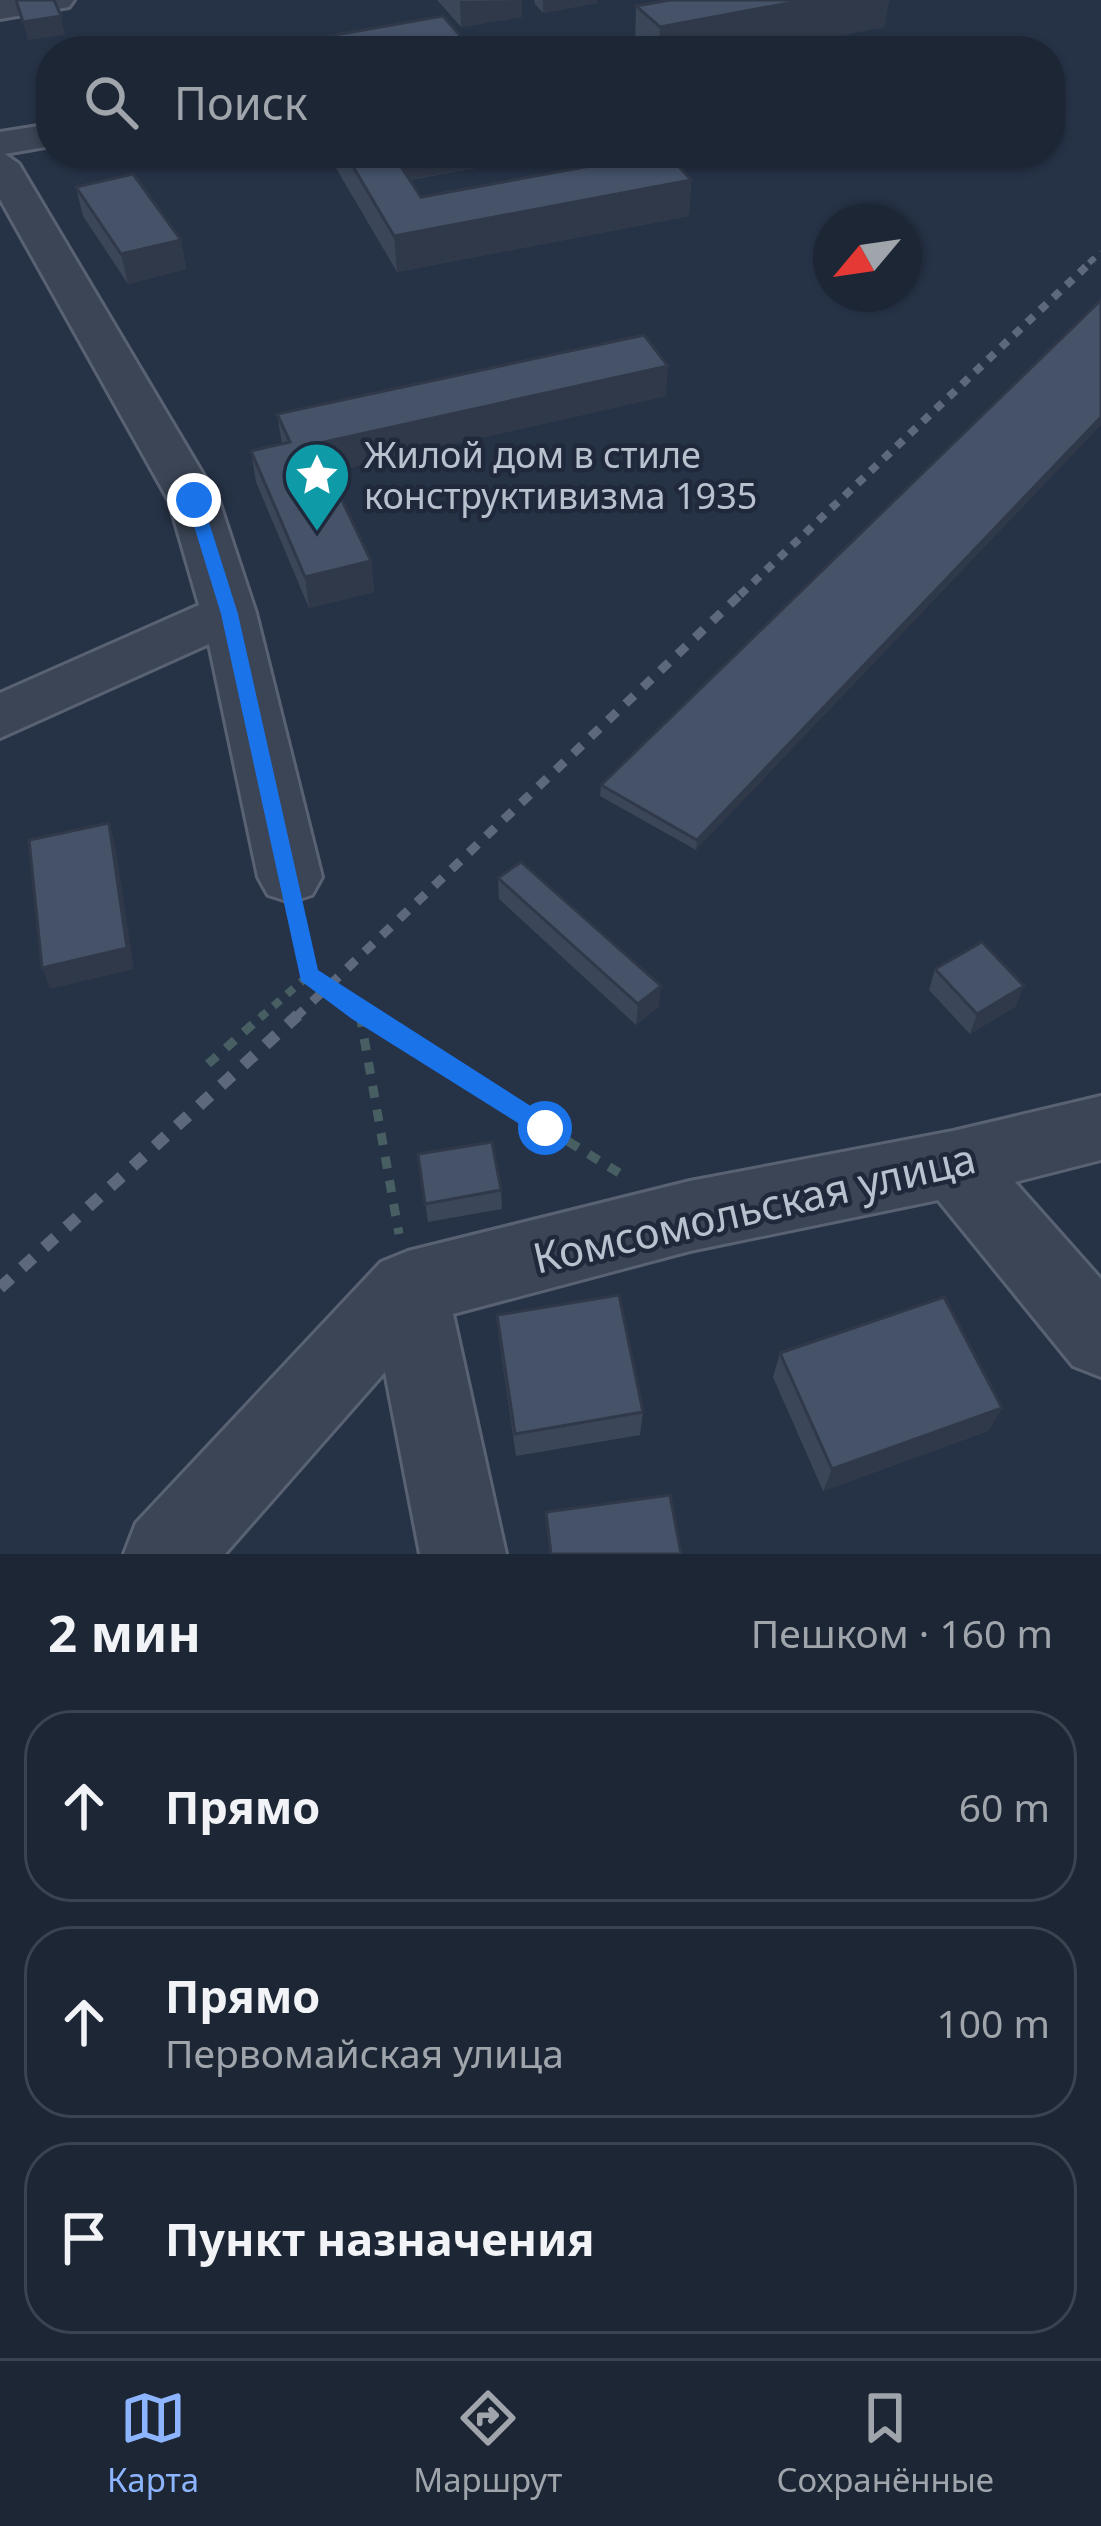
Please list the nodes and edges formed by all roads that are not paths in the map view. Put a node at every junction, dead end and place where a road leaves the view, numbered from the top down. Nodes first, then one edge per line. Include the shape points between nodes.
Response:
1 (57, 0) edge
2 (0, 9) edge
3 (36, 146) edge
4 (4, 171) edge
5 (230, 614) junction
6 (0, 717) edge
7 (290, 877) road end
8 (1101, 1128) edge
9 (953, 1164) junction
10 (408, 1288) junction
11 (1101, 1338) edge
12 (167, 1554) edge
13 (463, 1554) edge

1 - 2 street
3 - 4 street
4 - 5 street via 194,500
5 - 6 street
5 - 7 street
8 - 9 street, Комсомольская улица
9 - 10 street, Комсомольская улица via 690,1216
9 - 11 street
10 - 12 street
10 - 13 street

